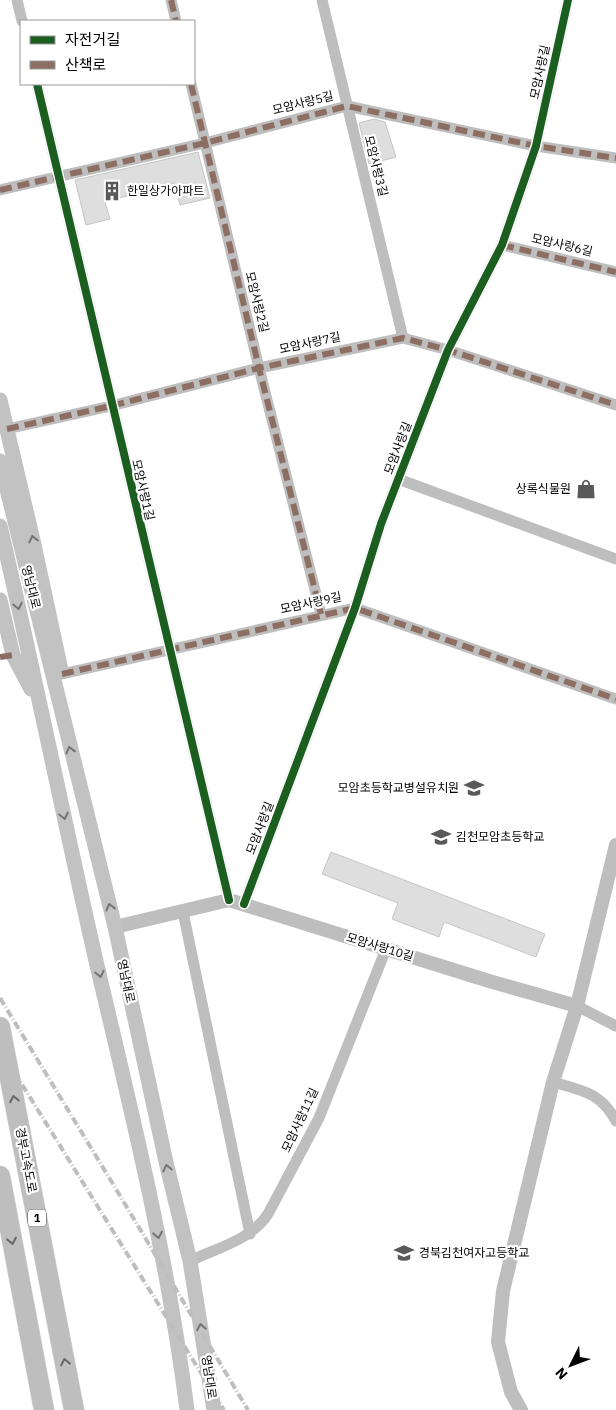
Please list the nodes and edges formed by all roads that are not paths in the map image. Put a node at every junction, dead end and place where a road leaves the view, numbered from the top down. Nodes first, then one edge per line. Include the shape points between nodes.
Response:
1 (17, 0) edge
2 (171, 0) edge
3 (322, 0) edge
4 (568, 0) edge
5 (22, 20) edge
6 (176, 20) edge
7 (37, 85) edge
8 (191, 85) edge
9 (347, 106) junction
10 (205, 143) junction
11 (536, 146) junction
12 (616, 158) edge
13 (58, 177) junction
14 (0, 190) edge
15 (502, 246) junction
16 (616, 272) edge
17 (403, 338) junction
18 (448, 350) junction
19 (259, 368) junction
20 (0, 400) edge
21 (616, 405) edge
22 (111, 406) junction
23 (7, 429) junction
24 (0, 460) edge
25 (398, 479) junction
26 (0, 526) edge
27 (616, 559) edge
28 (0, 600) edge
29 (355, 608) junction
30 (322, 614) junction
31 (170, 650) junction
32 (62, 674) junction
33 (616, 699) edge
34 (40, 705) junction
35 (59, 706) junction
36 (616, 845) edge
37 (229, 900) junction
38 (244, 904) junction
39 (183, 912) junction
40 (115, 927) junction
41 (386, 949) junction
42 (577, 1006) junction
43 (616, 1026) edge
44 (0, 1027) edge
45 (553, 1082) junction
46 (616, 1121) edge
47 (0, 1176) edge
48 (250, 1234) junction
49 (190, 1260) junction
50 (44, 1410) edge
51 (74, 1410) edge
52 (187, 1410) edge
53 (214, 1410) edge
54 (521, 1410) edge

1 - 5 street
2 - 6 street
3 - 9 street, 모암사랑3길
4 - 11 street, 모암사랑길
7 - 13 street, 모암사랑1길
8 - 10 street, 모암사랑2길
9 - 10 street, 모암사랑5길
9 - 11 street, 모암사랑5길
9 - 17 street, 모암사랑3길
10 - 13 street, 모암사랑5길
10 - 19 street, 모암사랑2길
11 - 12 street, 모암사랑5길
11 - 15 street, 모암사랑길
13 - 14 street, 모암사랑5길
13 - 22 street, 모암사랑1길
15 - 16 street, 모암사랑6길
15 - 18 street, 모암사랑길
17 - 18 street, 모암사랑7길
17 - 19 street, 모암사랑7길
18 - 21 street, 모암사랑7길
18 - 25 street, 모암사랑길
19 - 22 street, 모암사랑7길
19 - 30 street, 모암사랑2길
20 - 23 main road
22 - 23 street, 모암사랑7길
22 - 31 street, 모암사랑1길
32 -> 23 main road
24 - 35 main road, 영남대로
25 - 27 street
25 - 29 street, 모암사랑길
26 -> 34 main road, 영남대로
28 - 34 main road via 13,655
29 - 30 street, 모암사랑9길
29 - 33 street, 모암사랑9길
29 - 38 street, 모암사랑길
30 - 31 street, 모암사랑9길
31 - 32 street, 모암사랑9길
31 - 37 street, 모암사랑1길
32 - 35 main road
34 -> 52 main road, 영남대로 via 144,1163 168,1284
40 -> 35 main road, 영남대로
36 - 42 street
37 - 38 street, 모암사랑10길
37 - 39 street, 모암사랑10길
38 - 41 street, 모암사랑10길
39 - 40 street, 모암사랑10길
39 - 48 street
49 -> 40 main road, 영남대로
41 - 42 street, 모암사랑10길
41 - 48 street, 모암사랑11길 via 318,1118 268,1214
42 - 43 street
42 - 45 street
51 -> 44 highway, 경부고속도로 / 1
45 - 46 street via 593,1094 610,1110
45 - 54 street via 503,1291 498,1342 511,1392
47 -> 50 highway, 1
48 - 49 street, 모암사랑11길
53 -> 49 main road, 영남대로

